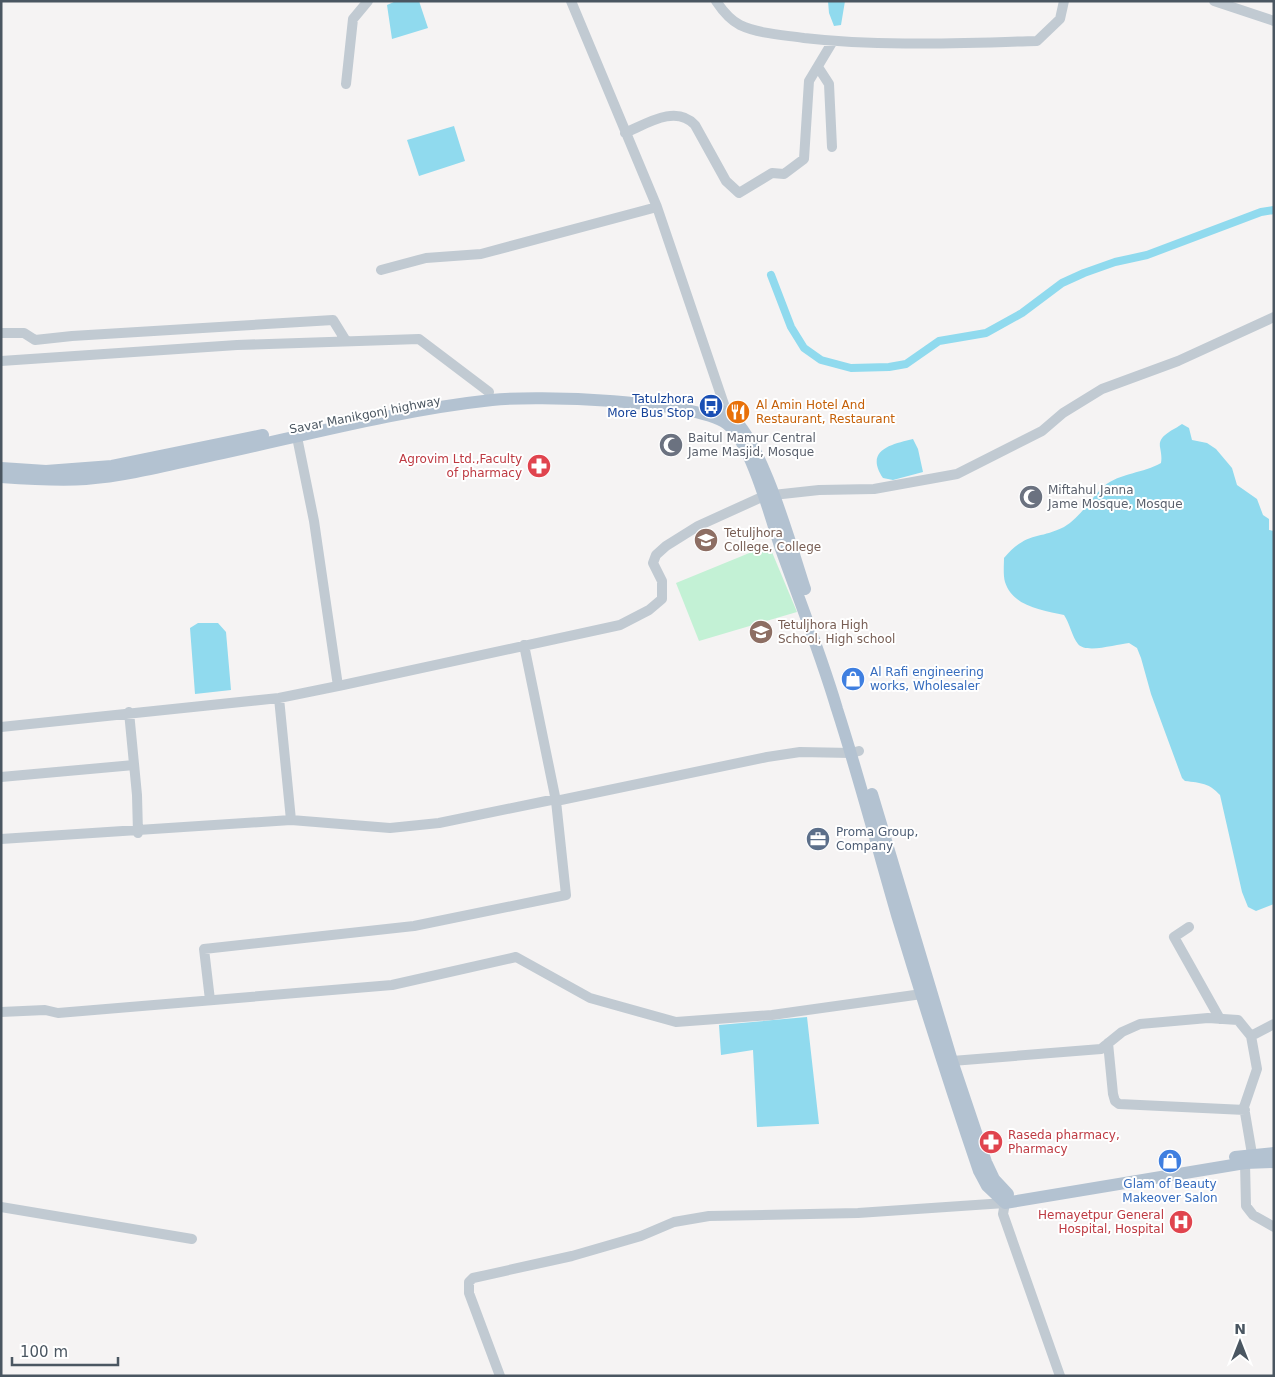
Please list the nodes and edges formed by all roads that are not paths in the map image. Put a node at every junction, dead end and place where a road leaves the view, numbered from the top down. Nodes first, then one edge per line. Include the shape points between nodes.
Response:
1 (368, 1) edge
2 (571, 1) edge
3 (716, 1) edge
4 (1064, 1) edge
5 (1214, 1) edge
6 (1274, 21) edge
7 (833, 41) junction
8 (818, 67) junction
9 (346, 84) dead end
10 (625, 133) junction
11 (832, 147) dead end
12 (657, 207) junction
13 (381, 270) dead end
14 (1274, 317) edge
15 (1, 334) edge
16 (346, 341) junction
17 (1, 361) edge
18 (489, 392) junction
19 (729, 420) junction
20 (296, 437) junction
21 (1, 468) edge
22 (1, 477) edge
23 (768, 495) junction
24 (524, 645) junction
25 (338, 686) junction
26 (279, 698) junction
27 (129, 712) junction
28 (1, 727) edge
29 (855, 752) junction
30 (134, 765) junction
31 (1, 777) edge
32 (556, 799) junction
33 (291, 820) junction
34 (138, 832) junction
35 (1, 838) edge
36 (1190, 927) dead end
37 (928, 993) junction
38 (210, 1000) junction
39 (1, 1012) edge
40 (1220, 1019) junction
41 (1274, 1024) edge
42 (1251, 1036) junction
43 (1108, 1043) junction
44 (952, 1061) junction
45 (1245, 1110) junction
46 (1274, 1153) edge
47 (1249, 1158) junction
48 (1274, 1162) edge
49 (1001, 1200) junction
50 (1, 1207) edge
51 (1274, 1227) edge
52 (192, 1239) dead end
53 (500, 1376) edge
54 (1060, 1376) edge

1 - 9 street via 353,19
2 - 10 street
3 - 7 street via 723,12 740,25 776,35
4 - 7 street via 1060,19 1038,41 932,44
5 - 6 street
7 - 8 street
8 - 10 street via 812,74 806,98 804,159 784,174 772,173 739,193 726,181 688,118 679,114 669,116
8 - 11 street via 829,84
10 - 12 street
12 - 13 street via 481,254 426,258
12 - 19 street
14 - 23 street via 1178,361 1102,389 1042,431 957,474 874,489
15 - 16 street via 24,333 35,340 333,320
16 - 17 street
16 - 18 street via 419,339
18 - 19 main road, Savar Manikgonj highway via 603,393 693,404
18 - 21 main road, Savar Manikgonj highway via 112,466 46,471
19 - 20 main road via 663,407 531,397 448,406
19 - 23 main road via 746,434
20 - 22 main road via 89,479
20 - 25 street via 314,521
23 - 24 street via 698,526 656,555 653,563 662,581 662,599 649,610 620,625
23 - 29 main road
24 - 25 street
24 - 32 street
25 - 26 street
26 - 27 street
26 - 33 street
27 - 28 street
27 - 30 street
29 - 32 street via 800,752 767,757
29 - 37 main road
30 - 31 street
30 - 34 street
32 - 33 street via 439,823 390,828
32 - 38 street via 566,895 414,926 204,948
33 - 34 street
34 - 35 street
36 - 40 street via 1174,937
37 - 38 street via 772,1015 676,1022 590,998 516,957 392,985
37 - 44 main road
37 - 49 main road via 936,1042 979,1171 987,1186
38 - 39 street via 58,1013 46,1010
40 - 42 street via 1238,1020
40 - 43 street via 1140,1024
41 - 42 street
42 - 45 street via 1257,1069
43 - 44 street via 1101,1049
43 - 45 street via 1113,1094 1119,1104
44 - 49 main road
45 - 47 street
46 - 47 main road
47 - 48 main road
47 - 49 main road
47 - 51 street via 1246,1206 1253,1215
49 - 53 street via 858,1214 709,1216 674,1222 641,1236 572,1256 473,1278 469,1282 469,1293
49 - 54 street via 1003,1214
50 - 52 street

